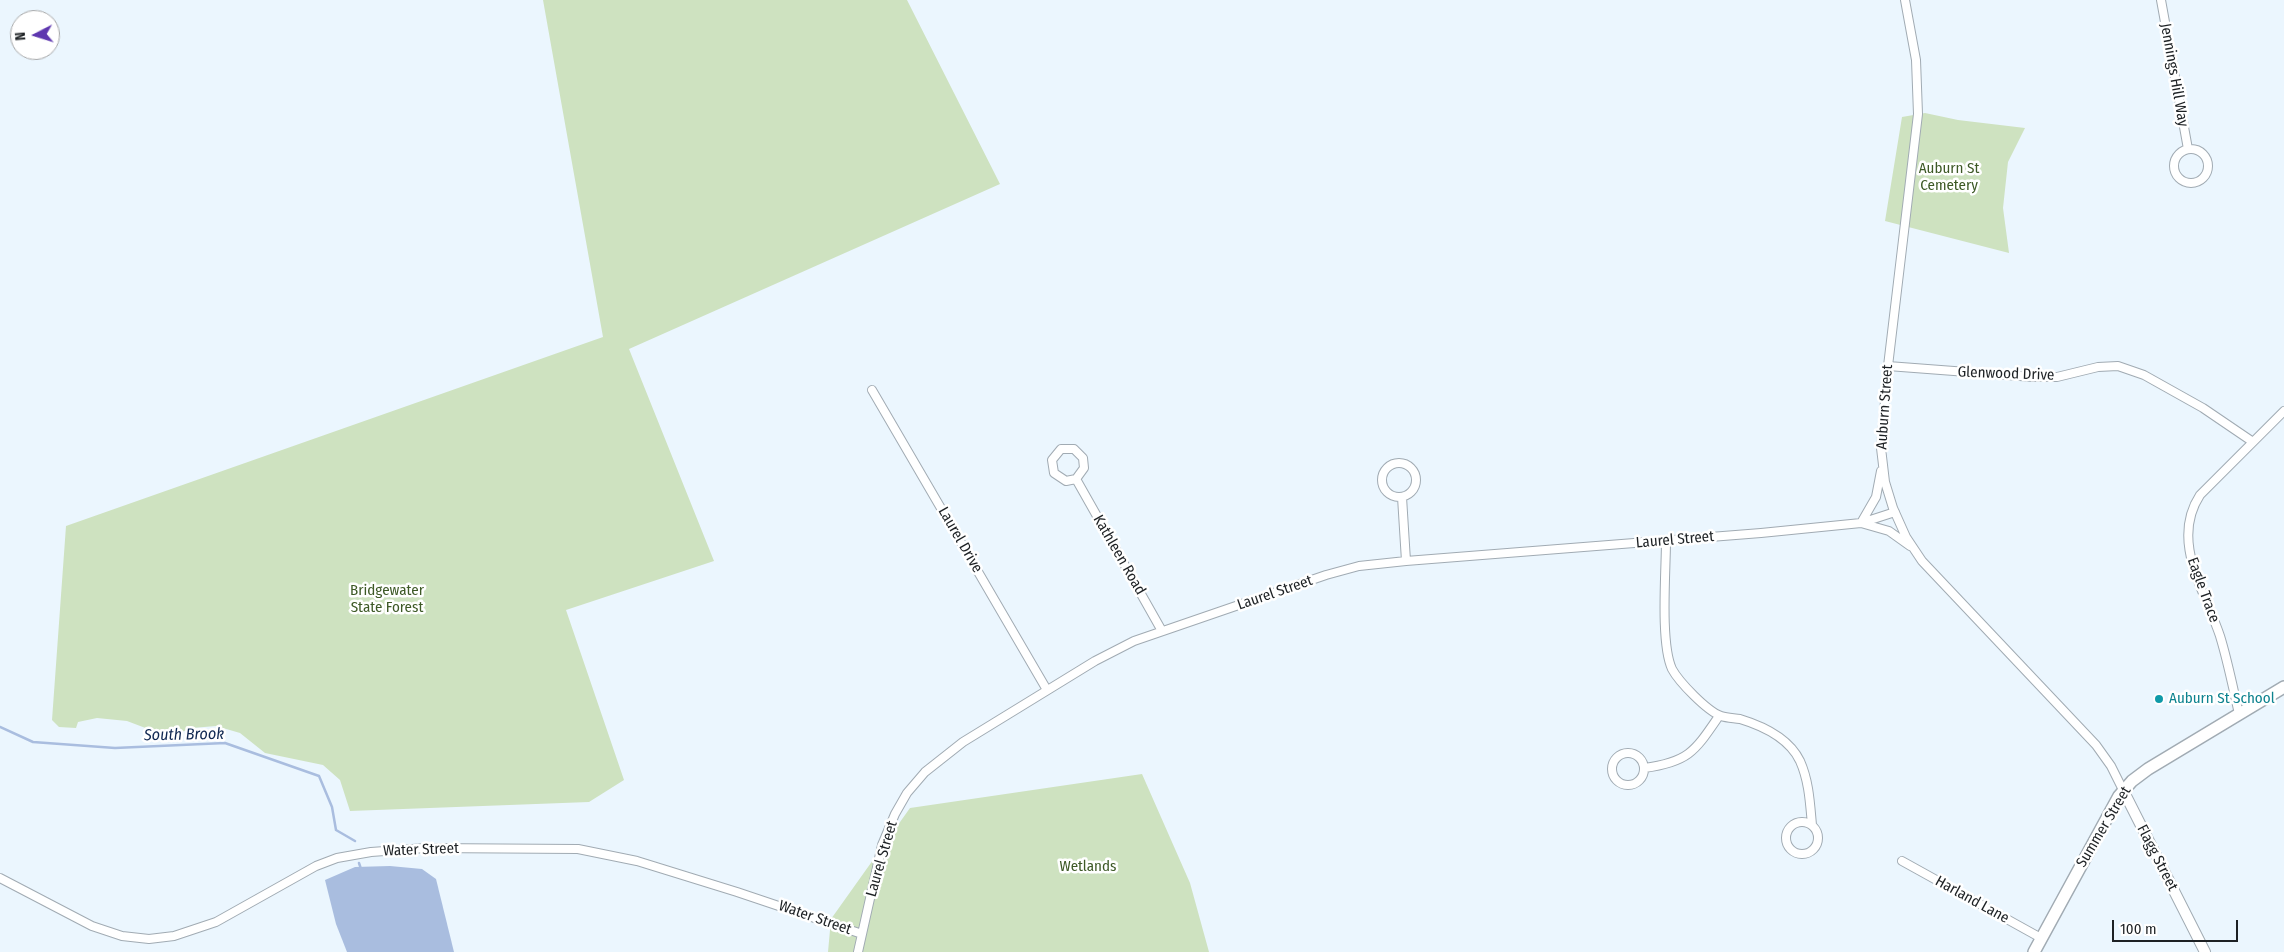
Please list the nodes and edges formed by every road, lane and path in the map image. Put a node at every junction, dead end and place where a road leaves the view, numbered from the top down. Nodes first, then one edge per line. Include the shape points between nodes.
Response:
1 (1905, 0) edge
2 (2161, 0) edge
3 (2188, 149) junction
4 (1888, 366) junction
5 (872, 390) dead end
6 (2284, 411) edge
7 (2253, 442) junction
8 (1882, 459) junction
9 (1076, 479) junction
10 (1402, 497) junction
11 (1895, 512) junction
12 (1861, 523) junction
13 (1666, 540) junction
14 (1912, 548) junction
15 (1406, 561) junction
16 (1162, 631) junction
17 (2284, 687) edge
18 (1047, 690) junction
19 (2239, 714) junction
20 (1719, 716) junction
21 (1644, 768) junction
22 (2123, 790) junction
23 (1812, 825) junction
24 (1902, 861) dead end
25 (0, 878) edge
26 (862, 934) junction
27 (2041, 938) junction
28 (858, 952) edge
29 (2034, 952) edge
30 (2205, 952) edge

1 - 4 street, Auburn Street via 1916,60 1918,114
2 - 3 street, Jennings Hill Way
3 - 3 street via 2178,154 2174,170 2184,182 2195,183 2204,176 2208,165 2203,155
4 - 7 street, Glenwood Drive via 2033,378 2118,366 2161,384
4 - 8 street, Auburn Street
5 - 18 street, Laurel Drive
6 - 7 street, Eagle Trace
7 - 19 street, Eagle Trace via 2200,495 2192,512 2188,534 2190,558 2220,637
8 - 11 street, Auburn Street via 1885,482
8 - 12 street via 1876,498
9 - 9 street via 1062,480 1052,470 1052,460 1061,449 1074,449 1083,458 1084,468
9 - 16 street, Kathleen Road
10 - 10 street via 1413,490 1416,479 1412,468 1396,462 1386,467 1382,484 1388,493
10 - 15 street
11 - 12 street, Laurel Street
11 - 14 street, Auburn Street
12 - 13 street, Laurel Street
12 - 14 street, Laurel Street via 1888,531
13 - 15 street, Laurel Street
13 - 20 street via 1666,642 1672,668 1687,690
14 - 22 street, Auburn Street via 1935,577 2096,746
15 - 16 street, Laurel Street via 1344,570
16 - 18 street, Laurel Street via 1120,647
17 - 19 main road, Summer Street
18 - 26 street, Laurel Street via 964,742 916,782 886,834
19 - 22 main road, Summer Street via 2148,769
20 - 21 street via 1684,758
20 - 23 street via 1763,727 1784,741 1800,760 1807,780
21 - 21 street via 1640,758 1625,753 1616,758 1612,773 1618,782 1628,786 1642,778
22 - 27 main road, Summer Street
22 - 30 street, Flagg Street
23 - 23 street via 1802,821 1789,828 1786,843 1792,852 1803,854 1814,850 1818,834
24 - 27 street, Harland Lane
25 - 26 street, Water Street via 92,926 122,936 149,939 174,936 216,922 316,866 343,856 426,848 578,849 637,861
26 - 28 street, Laurel Street
27 - 29 main road, Summer Street

